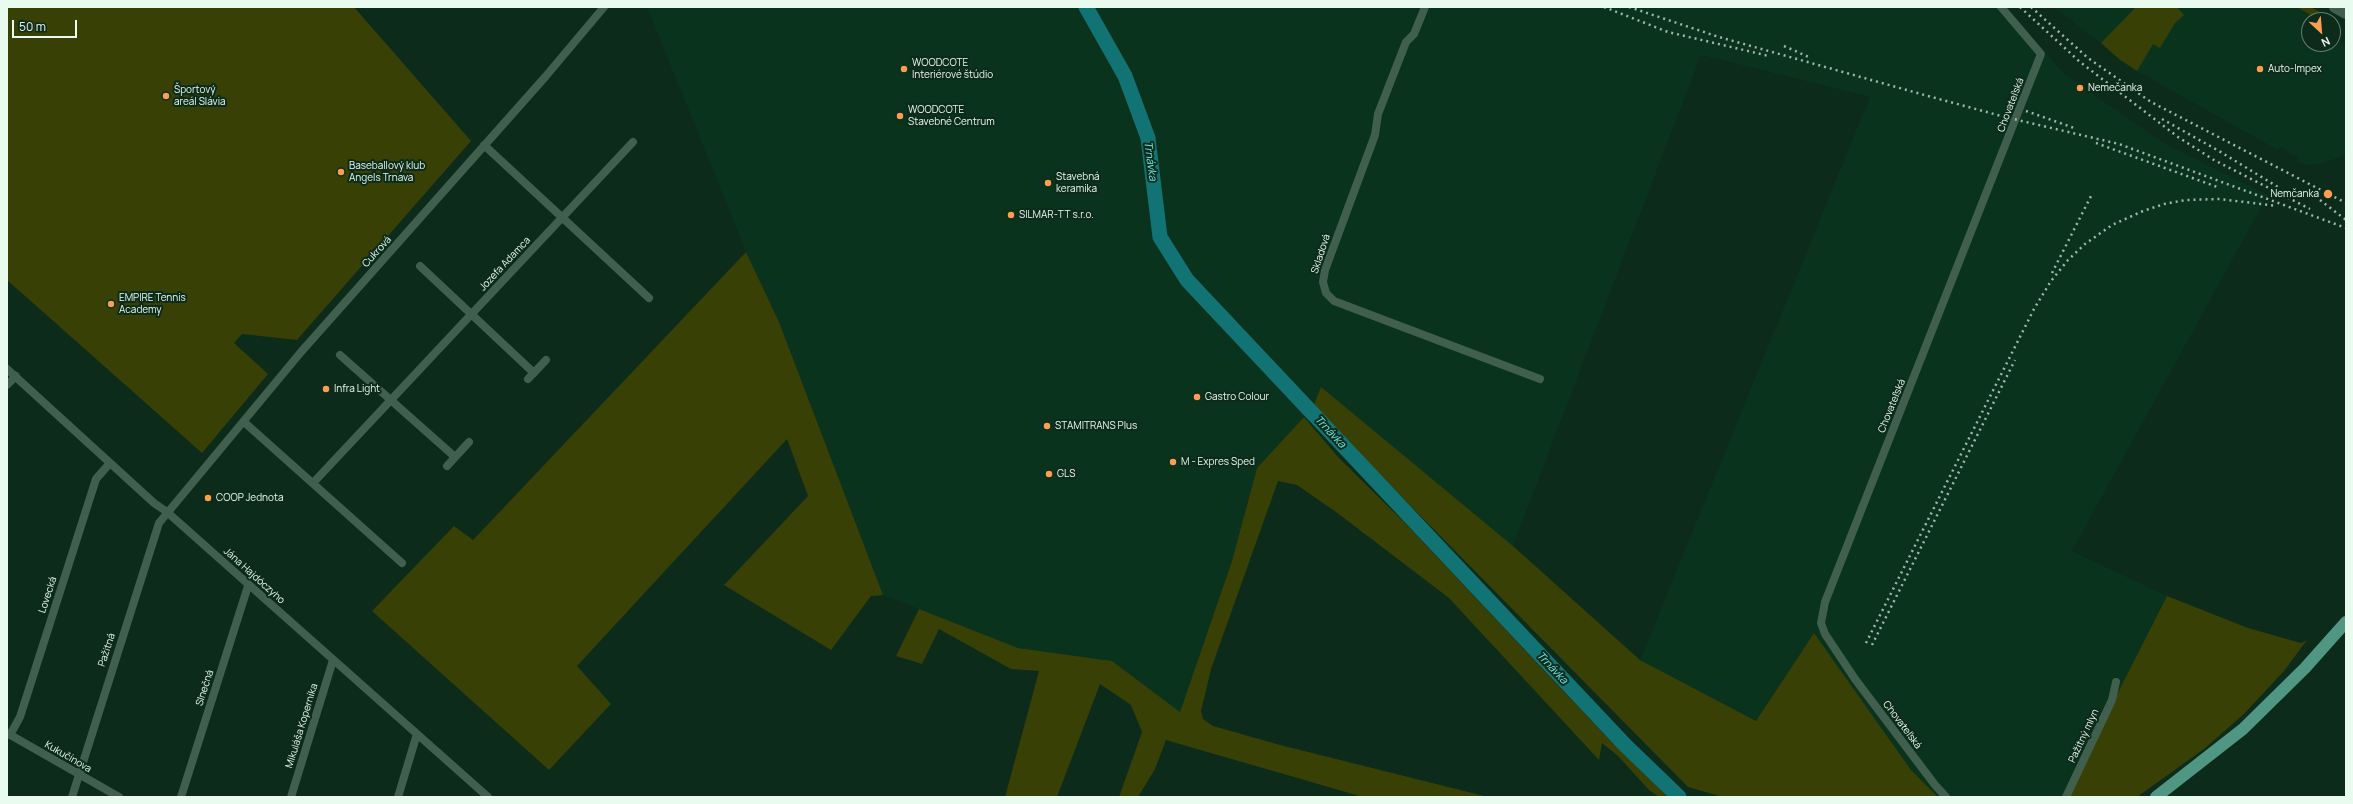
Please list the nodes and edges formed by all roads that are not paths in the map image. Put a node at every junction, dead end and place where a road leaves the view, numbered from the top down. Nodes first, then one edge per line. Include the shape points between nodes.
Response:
1 (604, 7) edge
2 (1425, 7) edge
3 (2001, 7) edge
4 (2335, 7) edge
5 (2346, 13) edge
6 (633, 142) dead end
7 (484, 145) junction
8 (562, 217) junction
9 (420, 266) dead end
10 (649, 298) dead end
11 (471, 314) junction
12 (340, 355) dead end
13 (546, 360) dead end
14 (7, 369) edge
15 (16, 376) junction
16 (1540, 379) dead end
17 (7, 385) edge
18 (391, 400) junction
19 (244, 422) junction
20 (469, 442) dead end
21 (455, 457) junction
22 (110, 463) junction
23 (447, 466) dead end
24 (313, 483) junction
25 (167, 512) junction
26 (402, 563) dead end
27 (248, 586) junction
28 (2346, 622) edge
29 (333, 660) junction
30 (2116, 682) dead end
31 (8, 734) edge
32 (417, 734) junction
33 (79, 774) junction
34 (72, 797) edge
35 (119, 797) edge
36 (181, 797) edge
37 (291, 797) edge
38 (398, 797) edge
39 (488, 797) edge
40 (1946, 797) edge
41 (2066, 797) edge
42 (2156, 797) edge

1 - 7 street, Cukrová
2 - 16 street, Skladová via 1414,34 1406,42 1378,114 1375,135 1325,270 1323,282 1326,293 1334,301
3 - 40 street, Chovateľská via 2041,54 1824,602 1821,623 1825,634 1855,679
4 - 5 main road
6 - 8 street, Jozefa Adamca
7 - 8 street
7 - 19 street, Cukrová via 315,336
8 - 10 street
8 - 11 street, Jozefa Adamca
9 - 11 street
11 - 13 street via 531,376
11 - 18 street, Jozefa Adamca
12 - 18 street
14 - 15 street, Jána Hajdóczyho
15 - 17 street
15 - 22 street, Jána Hajdóczyho
18 - 21 street
18 - 24 street, Jozefa Adamca
19 - 24 street
19 - 25 street, Cukrová
20 - 21 street
21 - 23 street
22 - 25 street, Jána Hajdóczyho
22 - 31 street, Lovecká via 96,479 20,717
24 - 26 street
25 - 27 street, Jána Hajdóczyho
25 - 33 street, Pažitná via 159,523
27 - 29 street, Jána Hajdóczyho
27 - 36 street, Slnečná
28 - 42 main road via 2305,668 2243,729
29 - 32 street, Jána Hajdóczyho
29 - 37 street, Mikuláša Koperníka
30 - 41 street, Pažitný mlyn via 2112,700
31 - 33 street, Kukučínova
32 - 38 street
32 - 39 street, Jána Hajdóczyho
33 - 34 street, Pažitná
33 - 35 street, Kukučínova

